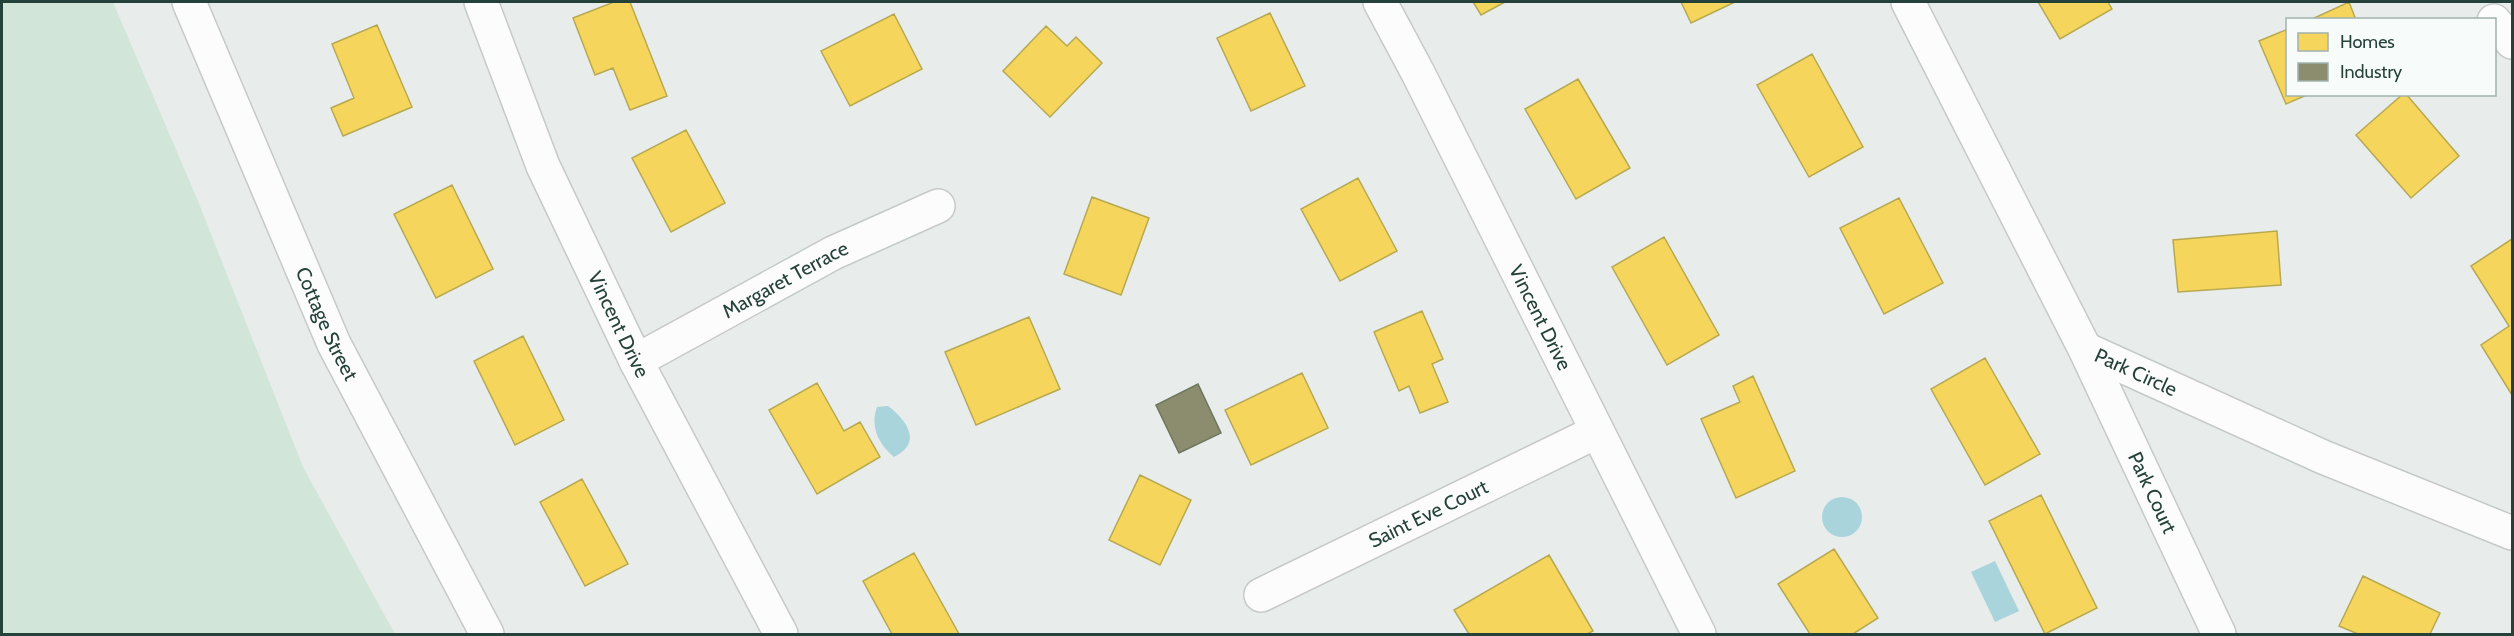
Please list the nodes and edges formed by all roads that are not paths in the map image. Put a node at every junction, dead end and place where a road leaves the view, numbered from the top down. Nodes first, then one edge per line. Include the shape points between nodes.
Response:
1 (189, 2) edge
2 (481, 2) edge
3 (1380, 2) edge
4 (1908, 2) edge
5 (2478, 2) edge
6 (2492, 18) edge
7 (2496, 22) edge
8 (2512, 42) edge
9 (938, 206) dead end
10 (2085, 349) junction
11 (636, 361) junction
12 (1596, 432) junction
13 (2512, 532) edge
14 (1261, 595) dead end
15 (487, 634) edge
16 (781, 634) edge
17 (1699, 634) edge
18 (2219, 634) edge

1 - 15 street, Cottage Street via 334,344
2 - 11 street, Vincent Drive via 543,166
3 - 12 street, Vincent Drive
4 - 10 street, Park Circle
5 - 6 street
7 - 8 street
9 - 11 street, Margaret Terrace via 833,253
10 - 13 street, Park Circle via 2323,457
10 - 18 street, Park Court
11 - 16 street, Vincent Drive
12 - 14 street, Saint Eve Court
12 - 17 street, Vincent Drive

